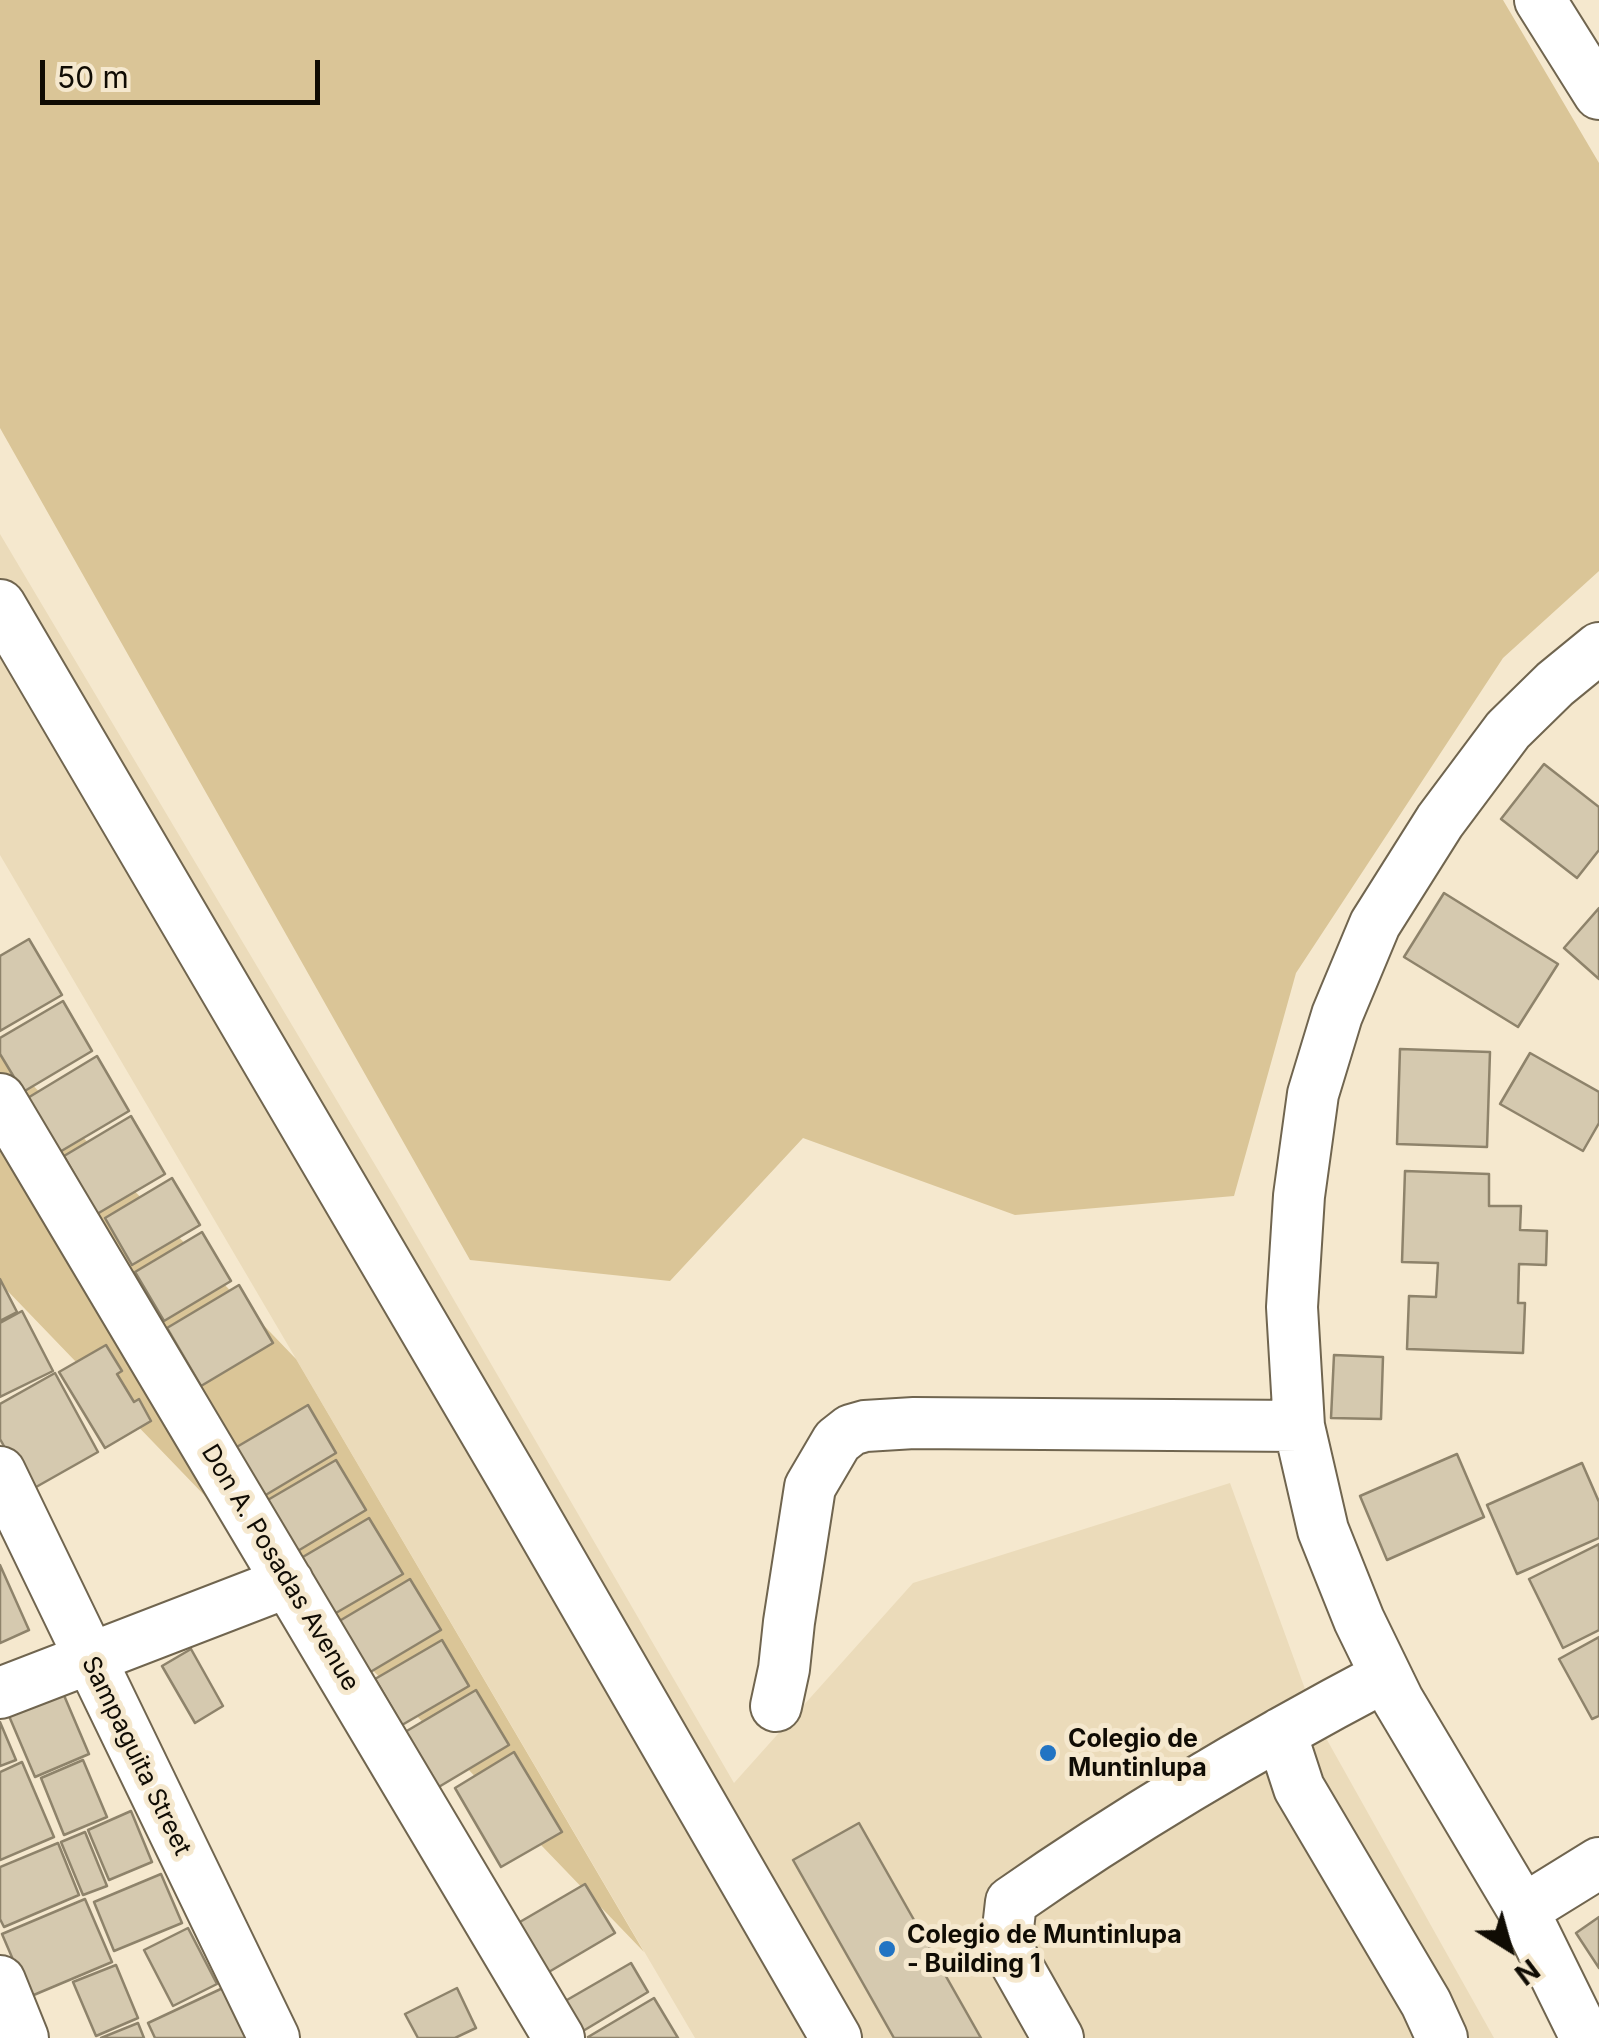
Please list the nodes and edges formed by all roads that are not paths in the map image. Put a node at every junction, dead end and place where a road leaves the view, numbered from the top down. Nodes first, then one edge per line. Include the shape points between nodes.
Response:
1 (1540, 0) edge
2 (1566, 0) edge
3 (1599, 54) edge
4 (1599, 94) edge
5 (0, 604) edge
6 (1599, 648) edge
7 (0, 1099) edge
8 (1299, 1426) junction
9 (0, 1472) edge
10 (288, 1582) junction
11 (89, 1659) junction
12 (1386, 1676) junction
13 (0, 1692) edge
14 (776, 1706) dead end
15 (1281, 1734) junction
16 (1599, 1863) edge
17 (1523, 1910) junction
18 (0, 1981) edge
19 (23, 2038) edge
20 (274, 2038) edge
21 (559, 2038) edge
22 (836, 2038) edge
23 (1058, 2038) edge
24 (1442, 2038) edge
25 (1586, 2038) edge

1 - 4 street
2 - 3 street
5 - 22 street
6 - 8 street via 1508,730 1440,820 1375,924 1338,1015 1313,1094 1299,1196 1292,1307
7 - 10 street, Don A. Posadas Avenue
8 - 12 street via 1323,1530
8 - 14 street via 914,1423 851,1430 810,1487
9 - 11 street, Sampaguita Street
10 - 11 street
10 - 21 street, Don A. Posadas Avenue
11 - 13 street
11 - 20 street, Sampaguita Street
12 - 15 street
12 - 17 street
15 - 23 street via 1088,1848 1011,1902 1006,1946
15 - 24 street via 1300,1788
16 - 17 street
17 - 25 street
18 - 19 street

